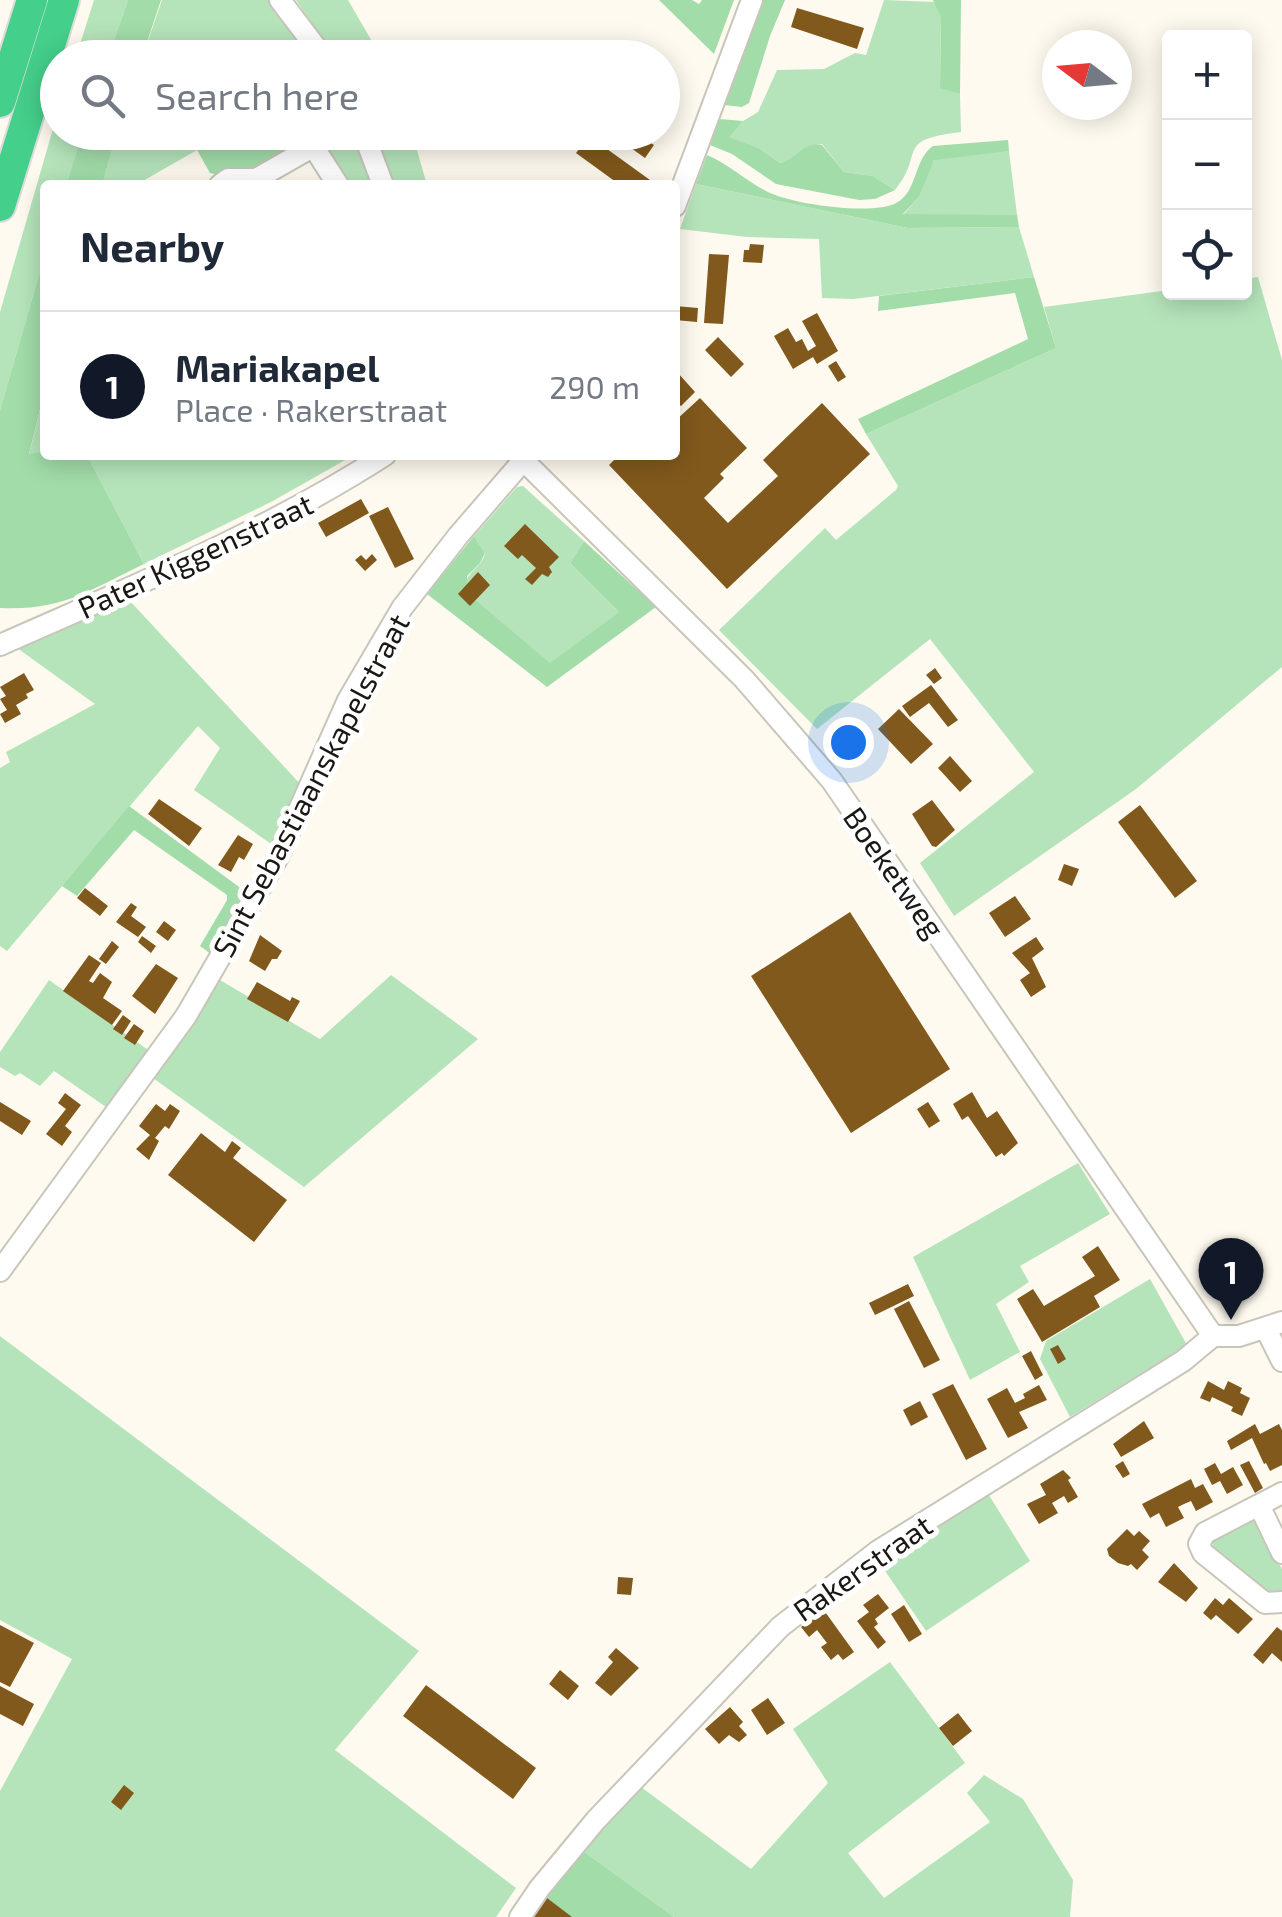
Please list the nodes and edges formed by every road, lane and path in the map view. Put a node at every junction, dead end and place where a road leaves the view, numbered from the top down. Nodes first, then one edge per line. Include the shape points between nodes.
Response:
1 (32, 0) edge
2 (64, 0) edge
3 (280, 0) edge
4 (752, 0) edge
5 (52, 40) edge
6 (310, 40) edge
7 (40, 77) edge
8 (0, 102) edge
9 (297, 150) edge
10 (316, 150) edge
11 (370, 150) edge
12 (227, 180) edge
13 (265, 180) edge
14 (335, 180) edge
15 (381, 180) edge
16 (680, 193) edge
17 (0, 206) edge
18 (377, 460) edge
19 (521, 460) edge
20 (526, 460) edge
21 (0, 645) edge
22 (0, 1271) edge
23 (1274, 1325) edge
24 (1214, 1336) junction
25 (1282, 1361) edge
26 (1282, 1493) edge
27 (1259, 1505) junction
28 (1282, 1553) edge
29 (1282, 1602) edge
30 (520, 1917) edge

1 - 8 highway
2 - 5 highway
3 - 6 street
4 - 16 street
7 - 17 highway
9 - 13 street
10 - 14 street
11 - 15 street
12 - 13 street
18 - 21 street, Pater Kiggenstraat via 252,532
19 - 22 street, Sint Sebastiaanskapelstraat via 402,608 348,700 278,857 186,1016
20 - 24 street, Boeketweg via 744,678 832,781
23 - 24 street
23 - 25 street
24 - 30 street, Rakerstraat via 1183,1362 878,1550 780,1627 596,1820
26 - 27 street
27 - 28 street
27 - 29 street via 1205,1533 1199,1544 1265,1602

